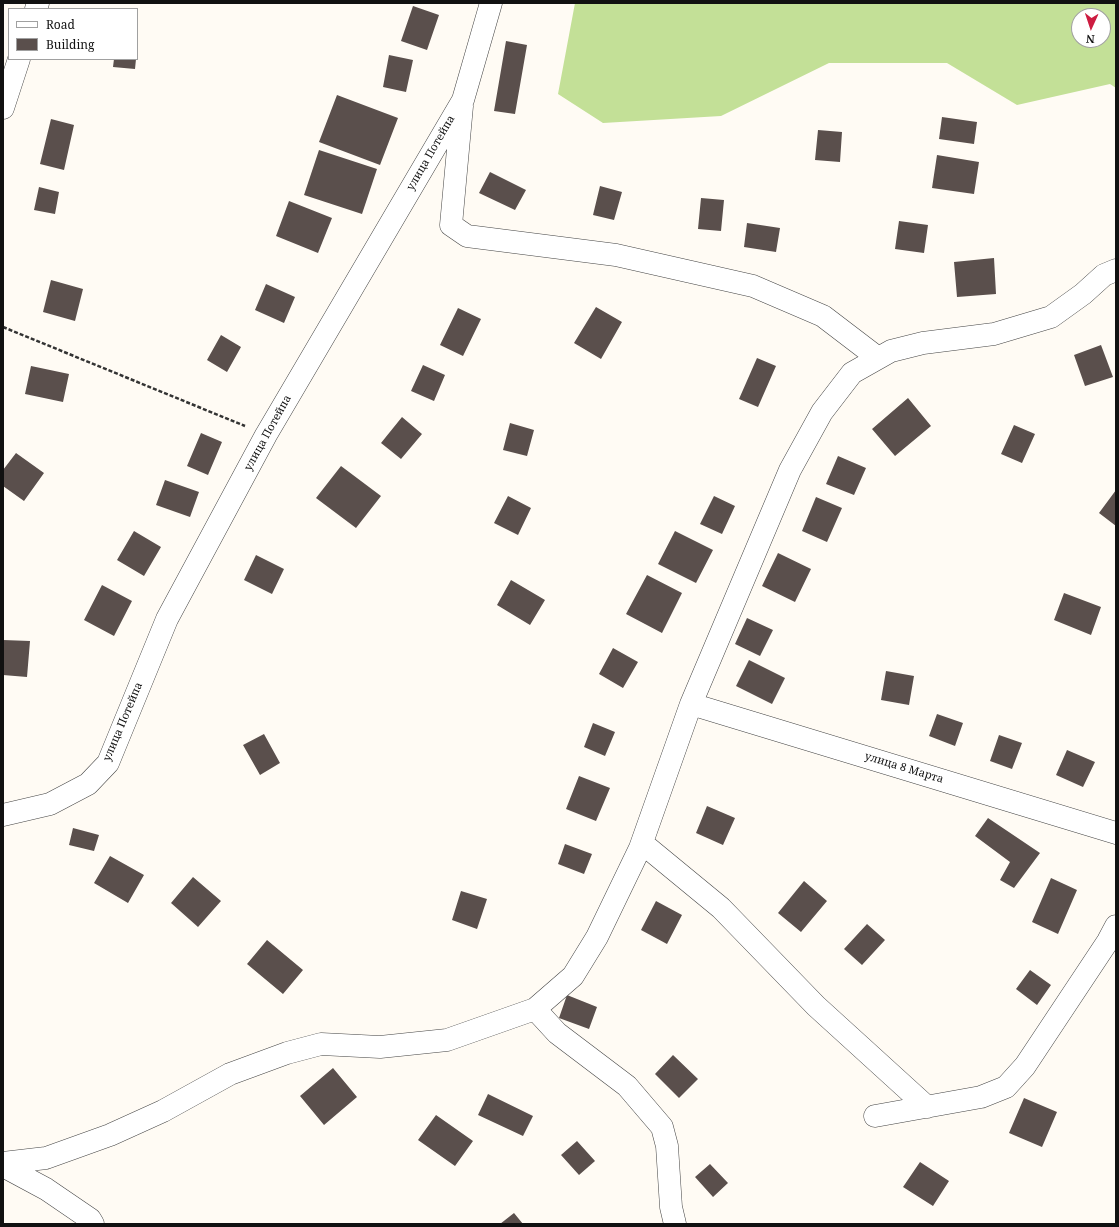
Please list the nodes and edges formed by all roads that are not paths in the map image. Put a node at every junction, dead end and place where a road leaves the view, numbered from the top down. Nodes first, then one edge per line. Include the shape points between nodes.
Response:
1 (491, 3) edge
2 (19, 60) edge
3 (463, 100) junction
4 (3, 108) edge
5 (1116, 270) edge
6 (878, 358) junction
7 (691, 704) junction
8 (3, 815) edge
9 (1116, 833) edge
10 (642, 844) junction
11 (1116, 926) edge
12 (535, 1009) junction
13 (927, 1108) junction
14 (875, 1116) dead end
15 (3, 1163) edge
16 (3, 1166) edge
17 (93, 1224) edge
18 (675, 1224) edge

1 - 3 street, улица Потейпа
2 - 4 street
3 - 6 street via 451,225 467,236 616,255 753,286 823,316
3 - 8 street, улица Потейпа via 266,435 167,619 108,762 88,784 50,804
5 - 6 street via 1104,275 1051,317 994,334 923,343 891,351
6 - 7 street via 852,373 822,412 790,470
7 - 9 street, улица 8 Марта
7 - 10 street
10 - 12 street via 597,937 573,976
10 - 13 street via 721,908 816,1006
11 - 13 street via 1025,1066 1006,1087 981,1097
12 - 15 street via 447,1040 380,1047 321,1044 287,1053 230,1074 163,1111 110,1135 46,1158
12 - 18 street via 557,1033 627,1086 662,1127 667,1146 671,1207
13 - 14 street
16 - 17 street via 46,1189 90,1219

